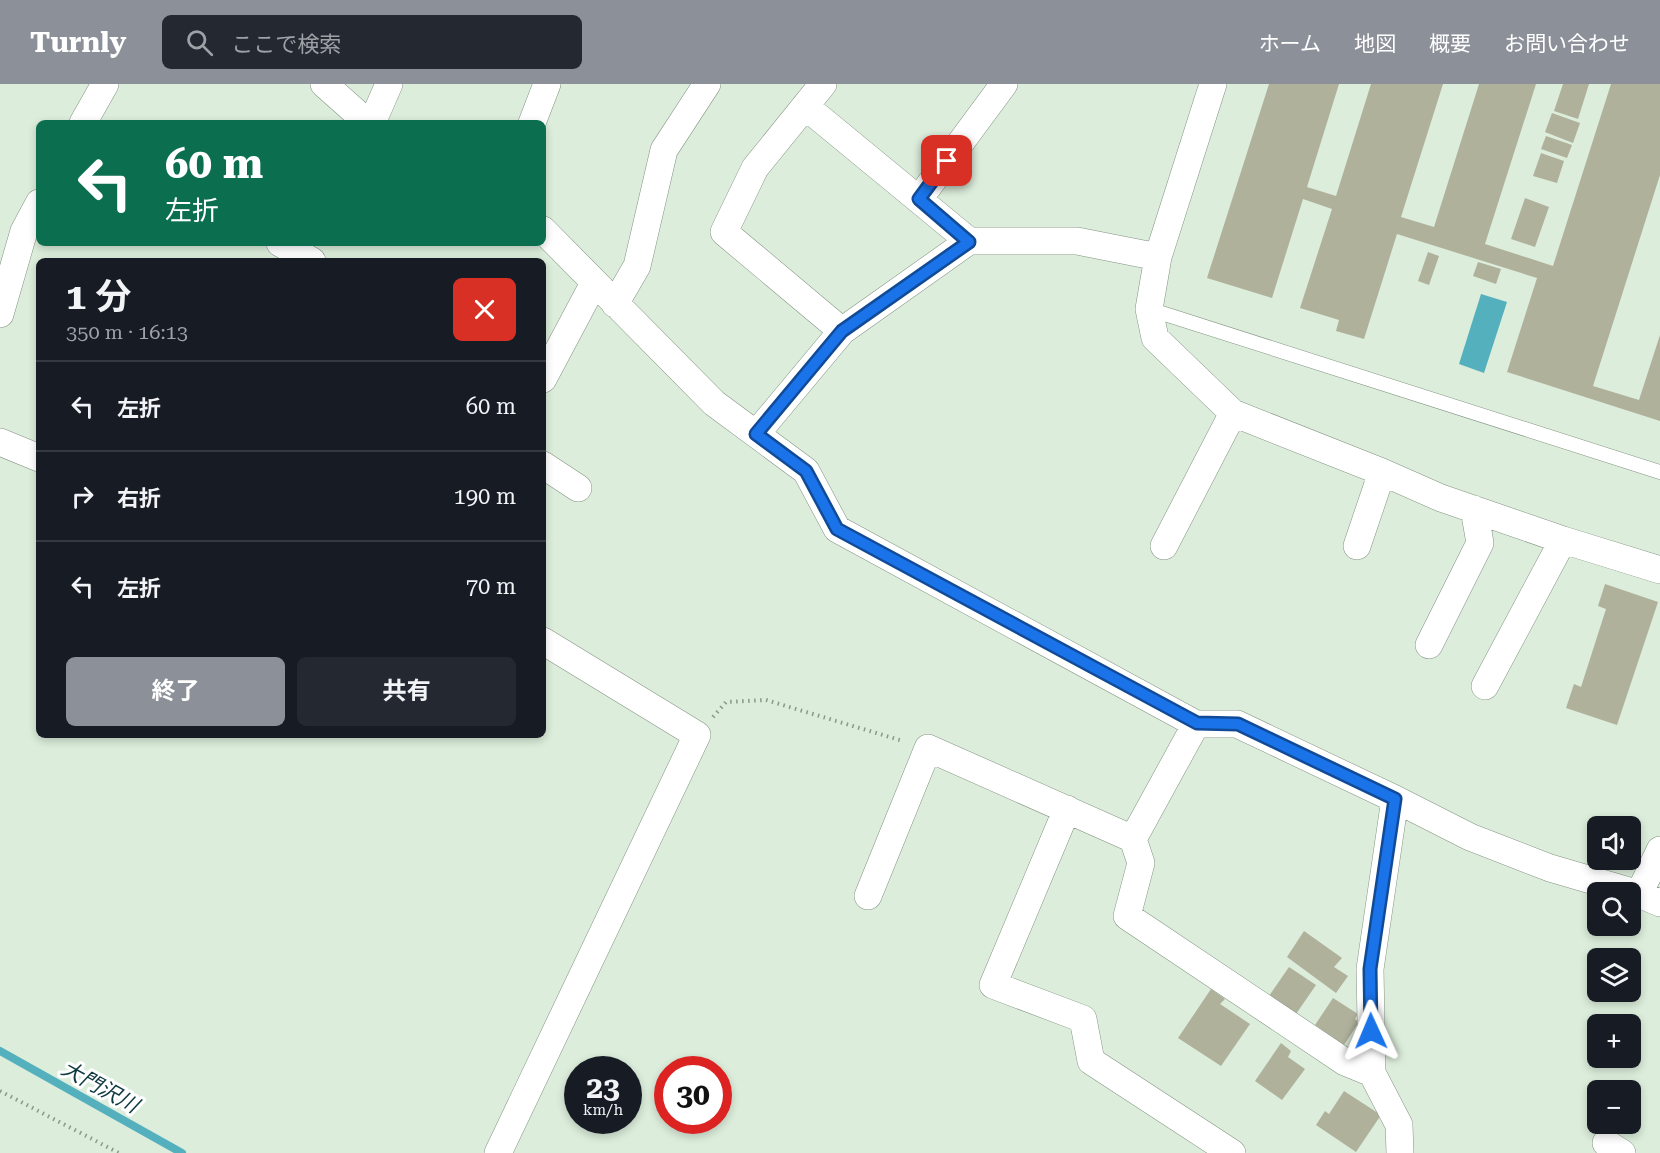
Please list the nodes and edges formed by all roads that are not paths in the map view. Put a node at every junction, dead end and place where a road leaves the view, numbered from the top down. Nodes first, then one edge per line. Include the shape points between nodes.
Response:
1 (105, 84) edge
2 (324, 84) edge
3 (389, 84) edge
4 (547, 84) edge
5 (707, 84) edge
6 (823, 84) edge
7 (1004, 84) edge
8 (1213, 84) edge
9 (805, 105) junction
10 (85, 120) edge
11 (365, 120) edge
12 (371, 120) edge
13 (533, 120) edge
14 (919, 199) junction
15 (36, 209) edge
16 (546, 233) edge
17 (969, 242) junction
18 (285, 246) edge
19 (1158, 257) junction
20 (307, 258) edge
21 (594, 283) junction
22 (615, 304) junction
23 (1149, 309) junction
24 (0, 314) edge
25 (842, 331) junction
26 (546, 373) edge
27 (1233, 413) junction
28 (756, 434) junction
29 (0, 442) edge
30 (36, 457) edge
31 (546, 467) edge
32 (1382, 472) junction
33 (1660, 472) edge
34 (578, 488) dead end
35 (1474, 509) junction
36 (1563, 540) junction
37 (1164, 546) dead end
38 (1357, 546) dead end
39 (1660, 570) edge
40 (546, 643) edge
41 (1429, 645) dead end
42 (1485, 686) dead end
43 (1197, 723) junction
44 (1395, 799) junction
45 (1066, 809) junction
46 (1133, 839) junction
47 (1660, 850) edge
48 (868, 896) dead end
49 (1649, 899) edge
50 (1372, 1073) junction
51 (498, 1153) edge
52 (1232, 1153) edge
53 (1400, 1153) edge

1 - 10 street
2 - 11 street
3 - 12 street
4 - 13 street
5 - 22 street via 664,150 637,266
6 - 9 street
7 - 14 street
8 - 19 street
9 - 14 street
9 - 25 street via 755,168 724,232
14 - 17 street
15 - 24 street via 24,231
16 - 21 street
17 - 19 street via 1077,241
17 - 25 street
18 - 20 street
19 - 23 street
21 - 22 street
21 - 26 street
22 - 28 street via 714,403
23 - 27 street via 1155,338
23 - 33 lane
25 - 28 street
27 - 32 street
27 - 37 street
28 - 43 street via 806,471 837,529
29 - 30 street
31 - 34 street
32 - 35 street
32 - 38 street
35 - 36 street
35 - 41 street via 1480,543
36 - 39 street
36 - 42 street
40 - 51 street via 697,735
43 - 44 street via 1238,724
43 - 46 street
44 - 49 street via 1480,841
44 - 50 street via 1370,969
45 - 46 street
45 - 48 street via 928,748
45 - 52 street via 993,986 1083,1019 1091,1061
46 - 50 street via 1141,863 1127,916 1345,1062
47 - 49 street
50 - 53 street via 1399,1125

